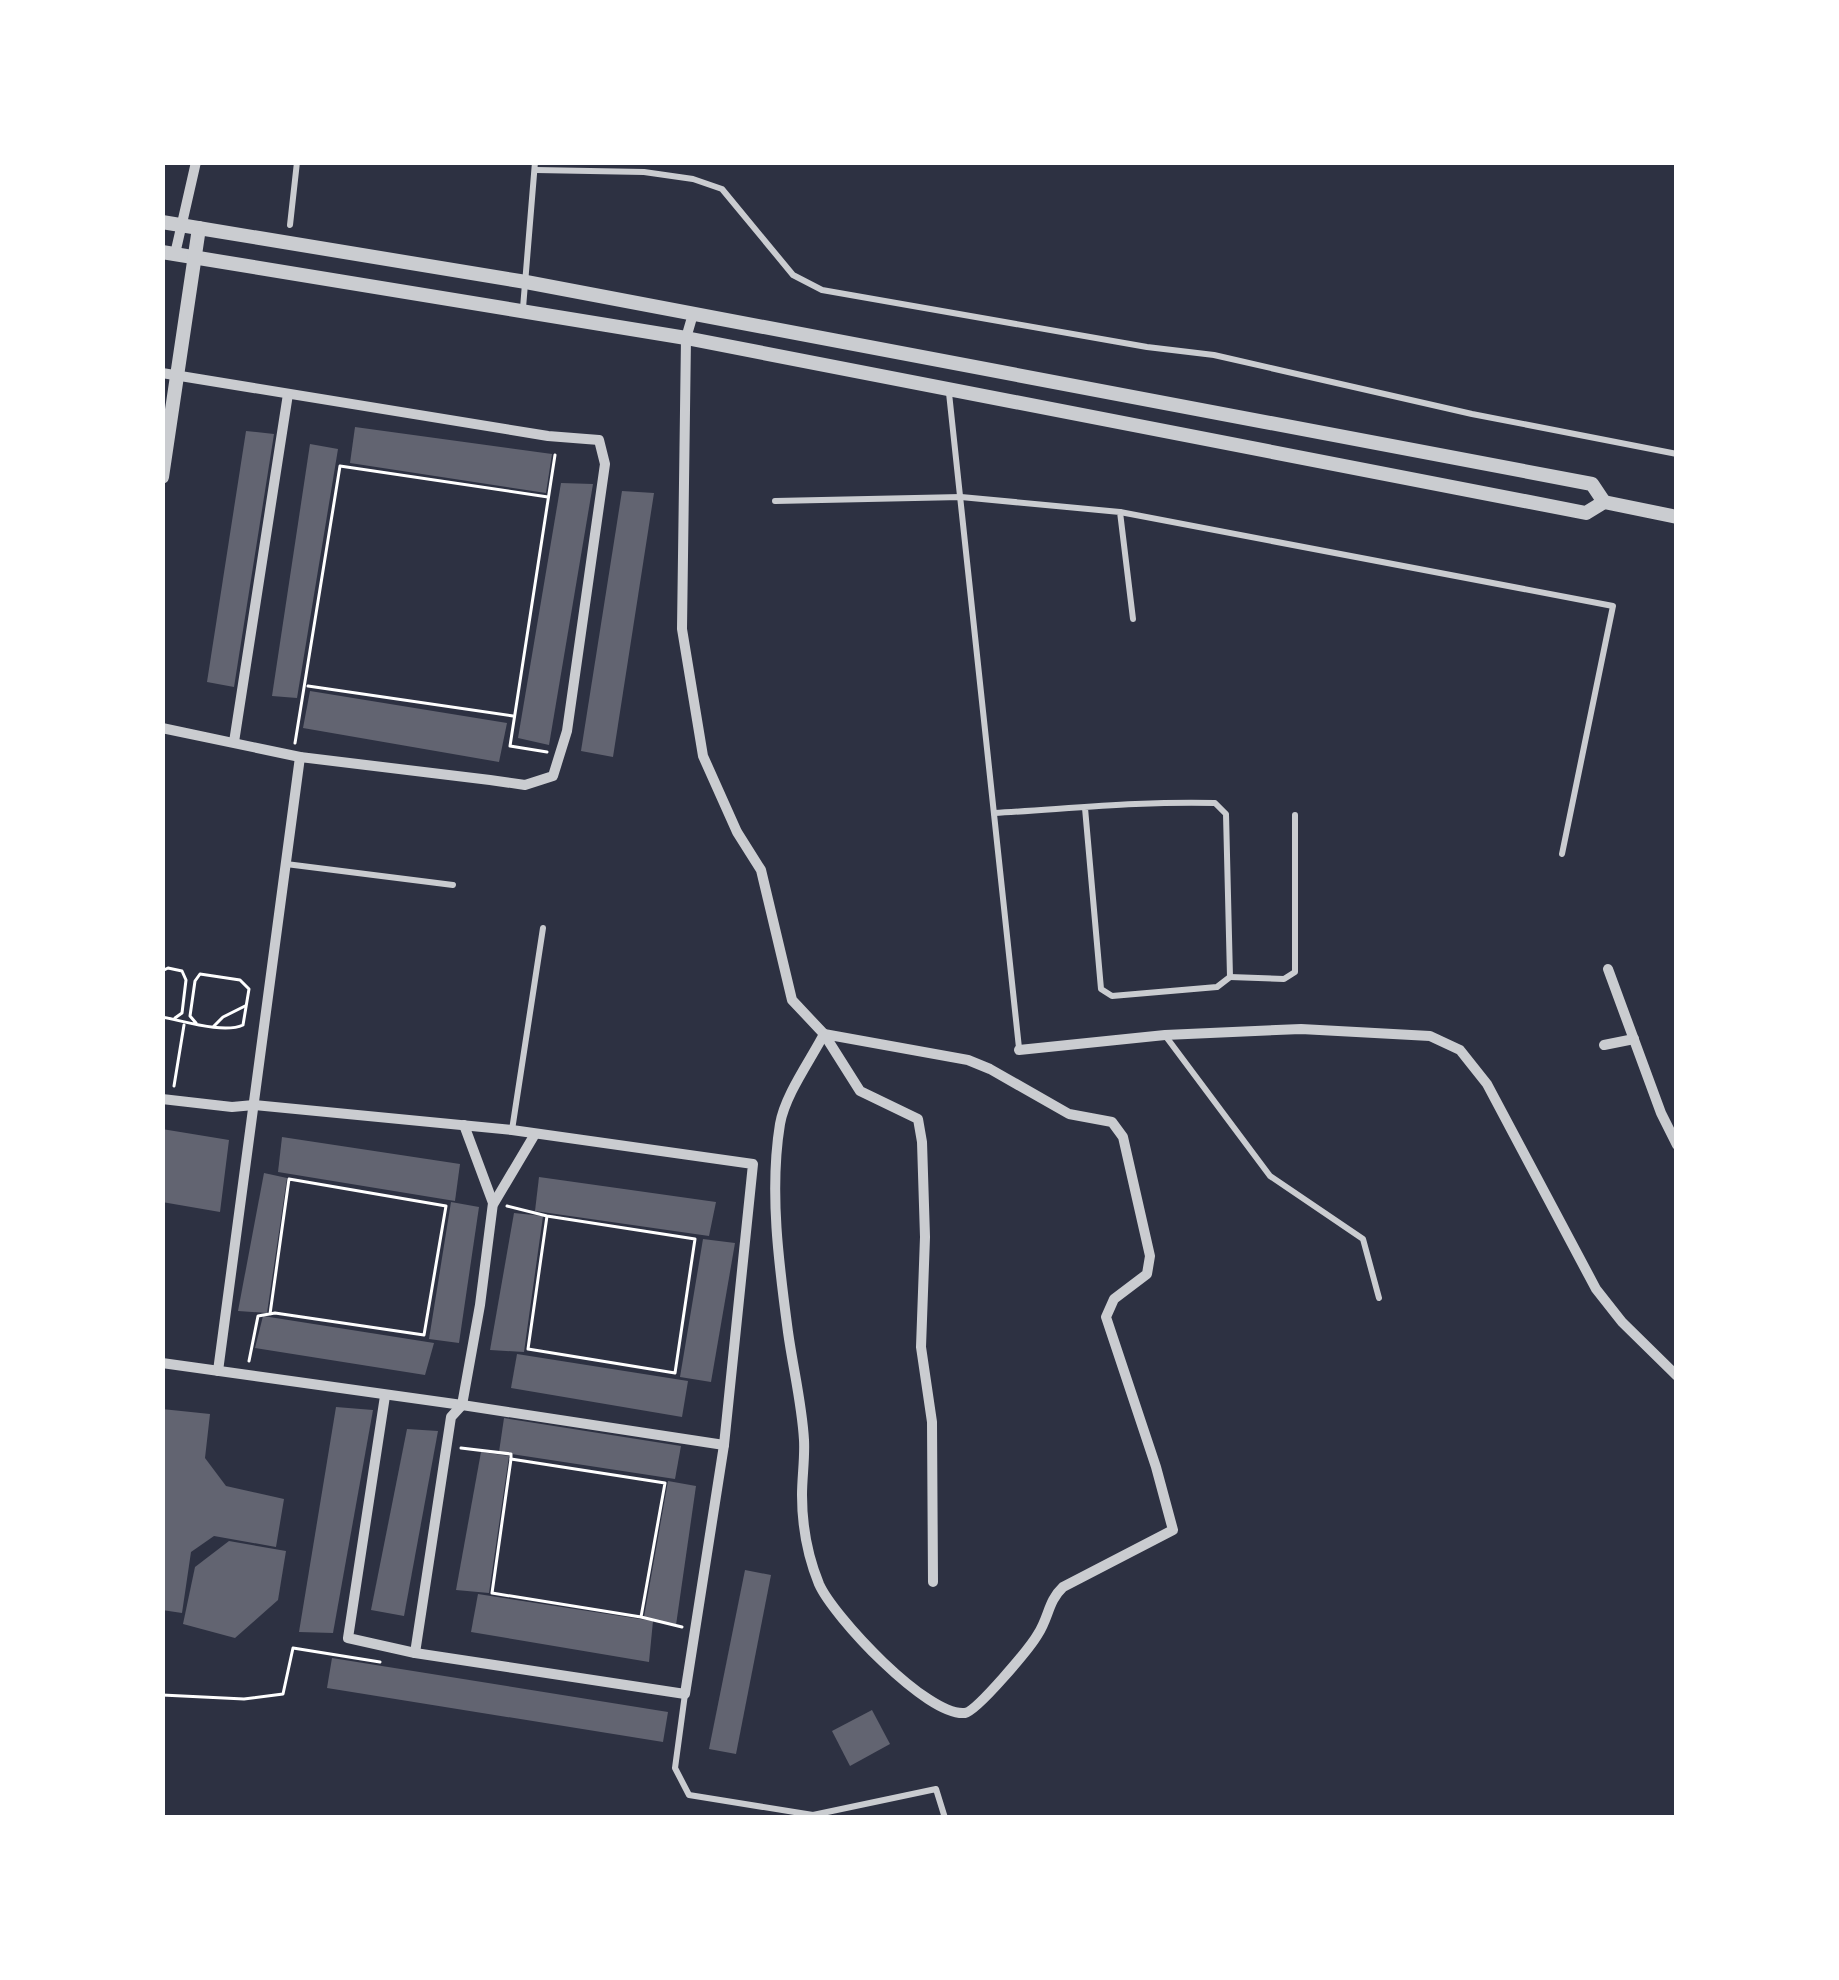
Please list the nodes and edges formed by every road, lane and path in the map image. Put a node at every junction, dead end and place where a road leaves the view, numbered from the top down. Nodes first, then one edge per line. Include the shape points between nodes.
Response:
1 (196, 162) edge
2 (297, 162) edge
3 (536, 166) edge
4 (162, 222) edge
5 (182, 225) junction
6 (290, 225) dead end
7 (199, 228) junction
8 (168, 253) edge
9 (195, 257) junction
10 (526, 282) junction
11 (523, 311) junction
12 (693, 314) junction
13 (686, 338) junction
14 (170, 374) edge
15 (1007, 375) junction
16 (949, 389) junction
17 (288, 394) junction
18 (1003, 400) junction
19 (559, 435) junction
20 (1677, 454) edge
21 (162, 477) edge
22 (548, 496) junction
23 (961, 497) junction
24 (775, 501) dead end
25 (1604, 502) junction
26 (1120, 512) junction
27 (1677, 518) edge
28 (1133, 619) dead end
29 (305, 686) junction
30 (514, 716) junction
31 (162, 728) edge
32 (235, 742) junction
33 (561, 754) junction
34 (297, 756) junction
35 (1085, 808) junction
36 (994, 813) junction
37 (1294, 814) dead end
38 (1562, 854) dead end
39 (286, 864) junction
40 (453, 885) dead end
41 (543, 928) dead end
42 (1608, 969) dead end
43 (162, 971) edge
44 (182, 971) junction
45 (200, 974) junction
46 (1230, 976) junction
47 (247, 1005) junction
48 (162, 1016) edge
49 (174, 1019) junction
50 (196, 1023) junction
51 (214, 1026) junction
52 (824, 1034) junction
53 (1165, 1035) junction
54 (1634, 1039) junction
55 (1604, 1046) dead end
56 (1019, 1050) joint
57 (167, 1099) edge
58 (254, 1105) junction
59 (1677, 1108) edge
60 (1660, 1113) junction
61 (464, 1125) junction
62 (512, 1130) junction
63 (536, 1134) junction
64 (1677, 1145) edge
65 (494, 1203) junction
66 (547, 1216) junction
67 (1378, 1298) dead end
68 (270, 1314) junction
69 (162, 1363) edge
70 (218, 1370) junction
71 (247, 1375) junction
72 (1677, 1376) edge
73 (385, 1396) junction
74 (462, 1405) junction
75 (724, 1445) junction
76 (447, 1446) junction
77 (511, 1459) junction
78 (933, 1582) dead end
79 (641, 1617) junction
80 (695, 1630) junction
81 (415, 1653) junction
82 (386, 1663) dead end
83 (685, 1694) junction
84 (162, 1695) edge
85 (813, 1817) edge
86 (945, 1818) edge

1 - 5 street
2 - 6 lane
3 - 10 lane
3 - 20 lane via 644,172 722,190 793,275 822,290 1214,356
4 - 5 street
5 - 7 street
5 - 8 street
7 - 9 street
7 - 10 street
8 - 9 street
9 - 11 street
9 - 14 street
10 - 11 lane
10 - 12 street
11 - 13 street
12 - 13 street
12 - 15 street
13 - 16 street
13 - 52 street via 682,629 703,756 761,870 792,1000
14 - 17 street
14 - 21 street
15 - 18 street
15 - 25 street via 1592,484
16 - 18 street
16 - 23 lane
17 - 19 street
17 - 32 street
18 - 25 street via 1586,513
19 - 22 path
19 - 33 street via 599,440 605,464
22 - 29 path via 340,466
22 - 30 path
23 - 24 lane
23 - 26 lane
23 - 36 lane
25 - 27 street
26 - 28 lane
26 - 38 lane via 1613,606
29 - 30 path
29 - 34 path
30 - 33 path via 510,746
31 - 32 street
32 - 34 street
33 - 34 street via 553,776 525,785
34 - 39 street
35 - 36 lane
35 - 46 lane via 1214,802 1226,814
35 - 46 lane via 1101,989 1112,996 1217,987
36 - 56 lane
37 - 46 lane via 1295,972 1284,979
39 - 40 lane
39 - 58 street
41 - 62 lane
42 - 54 street
43 - 44 path
44 - 45 path
44 - 49 path via 182,1013
45 - 47 path via 240,980 249,989
45 - 50 path via 190,1016
47 - 51 path
47 - 51 path via 243,1025
48 - 49 path
49 - 50 path
50 - 51 path
50 - 57 path via 184,1021
52 - 52 street via 968,1060 1069,1114 1112,1122 1123,1137 1150,1256 1147,1274 1114,1299 1106,1317 1173,1530 1063,1587 1040,1633 965,1713 928,1702 832,1607 807,1542 805,1442 776,1199 784,1106
52 - 78 street via 860,1091 918,1119
53 - 56 street
53 - 67 lane via 1270,1176 1363,1239
53 - 72 street via 1406,1034 1460,1050 1596,1289
54 - 55 street
54 - 60 street
57 - 58 street
58 - 61 street
58 - 70 street
59 - 60 street
60 - 64 street
61 - 62 street
61 - 65 street
62 - 63 street
63 - 65 street
63 - 75 street via 753,1164
65 - 66 path
65 - 74 street
66 - 66 path via 695,1239 676,1372 528,1349
68 - 68 path via 424,1335 446,1206 290,1178
68 - 71 path via 258,1316
69 - 70 street
70 - 71 street
71 - 73 street
73 - 74 street
73 - 81 street via 348,1638
74 - 75 street
74 - 76 street
75 - 80 street
76 - 77 path
76 - 81 street
77 - 79 path via 492,1593
77 - 79 path via 665,1483
79 - 80 path
80 - 83 street
81 - 83 street
82 - 84 path via 293,1648 283,1694
83 - 85 lane via 675,1768 689,1796
85 - 86 lane via 936,1789

